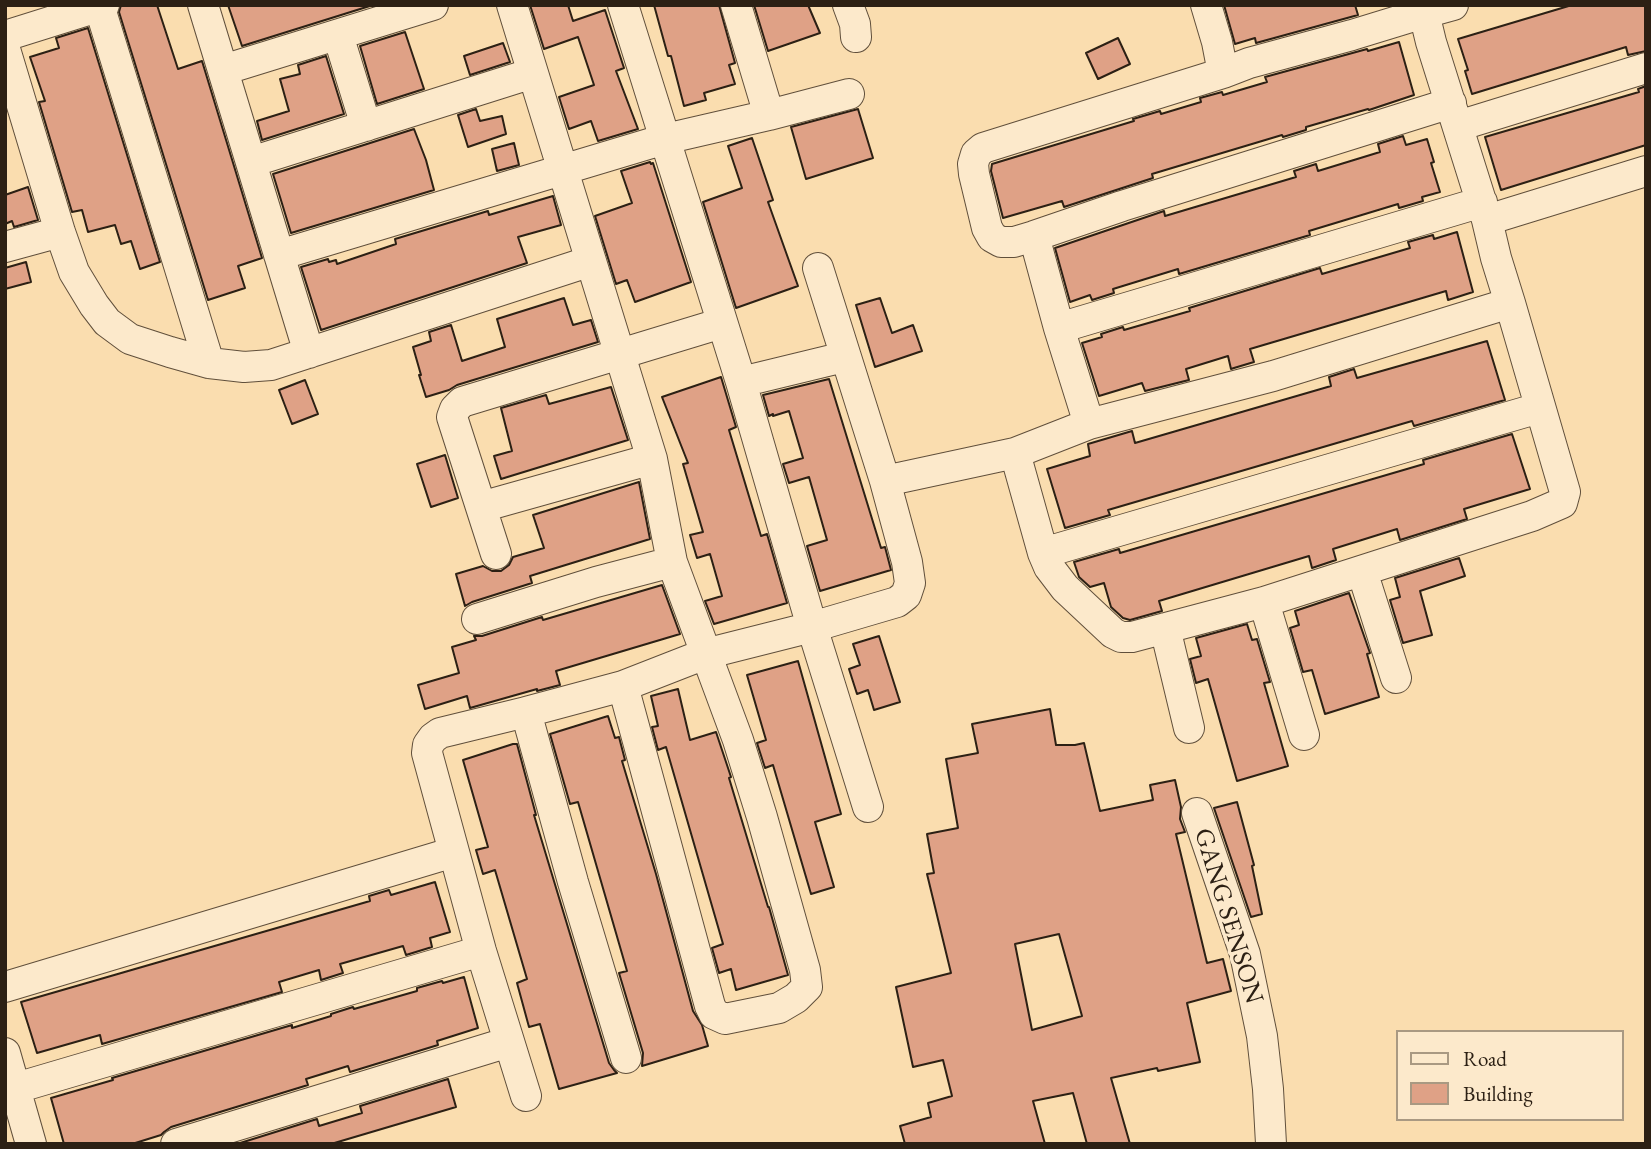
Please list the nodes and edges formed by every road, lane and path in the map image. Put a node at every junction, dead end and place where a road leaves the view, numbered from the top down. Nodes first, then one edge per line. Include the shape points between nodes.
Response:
1 (203, 5) edge
2 (433, 5) edge
3 (512, 5) edge
4 (623, 5) edge
5 (736, 5) edge
6 (848, 5) edge
7 (1206, 5) edge
8 (1452, 5) edge
9 (101, 6) edge
10 (1422, 9) edge
11 (338, 35) junction
12 (5, 36) edge
13 (856, 37) dead end
14 (5, 49) edge
15 (1646, 68) edge
16 (223, 70) junction
17 (1223, 73) junction
18 (534, 74) junction
19 (849, 93) dead end
20 (1454, 114) junction
21 (769, 115) junction
22 (17, 126) edge
23 (366, 126) junction
24 (665, 139) junction
25 (251, 162) junction
26 (563, 170) junction
27 (1646, 171) edge
28 (1485, 211) junction
29 (60, 232) junction
30 (1034, 236) junction
31 (5, 247) edge
32 (279, 255) junction
33 (591, 261) junction
34 (818, 268) dead end
35 (1510, 303) junction
36 (722, 323) junction
37 (1059, 328) junction
38 (309, 353) junction
39 (620, 355) junction
40 (844, 357) junction
41 (209, 363) junction
42 (741, 382) junction
43 (1539, 408) junction
44 (1089, 424) junction
45 (1016, 453) junction
46 (652, 459) junction
47 (884, 481) junction
48 (481, 507) junction
49 (1044, 553) junction
50 (496, 554) dead end
51 (672, 562) junction
52 (1362, 571) junction
53 (1264, 602) junction
54 (477, 619) dead end
55 (812, 627) junction
56 (1165, 628) junction
57 (705, 654) junction
58 (1396, 678) dead end
59 (623, 686) junction
60 (526, 712) junction
61 (1189, 728) dead end
62 (1304, 735) dead end
63 (868, 807) dead end
64 (1197, 813) dead end
65 (454, 852) junction
66 (481, 951) junction
67 (5, 987) edge
68 (509, 1042) junction
69 (5, 1053) edge
70 (626, 1058) dead end
71 (16, 1088) junction
72 (526, 1096) dead end
73 (31, 1144) edge
74 (176, 1144) edge
75 (1271, 1144) edge

1 - 16 street
2 - 11 street
3 - 18 street
4 - 24 street
5 - 21 street
6 - 13 street
7 - 17 street
8 - 10 street
9 - 12 street
9 - 41 street
10 - 17 street via 1352,36
10 - 20 street
11 - 16 street
11 - 23 street
14 - 22 street
15 - 20 street
16 - 25 street
17 - 30 street via 983,148 976,154 974,174 992,237 1014,242
18 - 23 street
18 - 26 street
19 - 21 street
20 - 28 street
20 - 30 street via 1122,206
21 - 24 street
22 - 29 street
23 - 25 street
24 - 26 street
24 - 36 street
25 - 32 street
26 - 32 street
26 - 33 street
27 - 28 street
28 - 35 street
28 - 37 street
29 - 31 street
29 - 41 street via 74,272 107,322 130,339
30 - 37 street
32 - 38 street
33 - 38 street
33 - 39 street
34 - 40 street
35 - 43 street
35 - 44 street via 1273,376
36 - 39 street
36 - 42 street
37 - 44 street
38 - 41 street via 271,365
39 - 46 street
39 - 48 street via 462,402 455,408 452,417
40 - 42 street
40 - 47 street
42 - 55 street
43 - 49 street
43 - 52 street via 1565,492 1562,503
44 - 45 street
45 - 47 street
45 - 49 street
46 - 48 street
46 - 51 street
47 - 55 street via 907,562 910,583 906,594 897,602
48 - 50 street
49 - 56 street via 1065,588 1113,633 1132,637
51 - 54 street
51 - 57 street
52 - 53 street
52 - 58 street
53 - 56 street
53 - 62 street
55 - 57 street
55 - 63 street
56 - 61 street
57 - 59 street
57 - 59 street via 746,766 805,970 807,987 779,1008 725,1019 710,1006
59 - 60 street
60 - 65 street via 440,733 428,745
60 - 70 street
64 - 75 street, GANG SENSON via 1245,954 1262,1036
65 - 66 street
65 - 67 street
66 - 68 street
66 - 71 street
68 - 72 street
68 - 74 street
69 - 71 street
71 - 73 street

